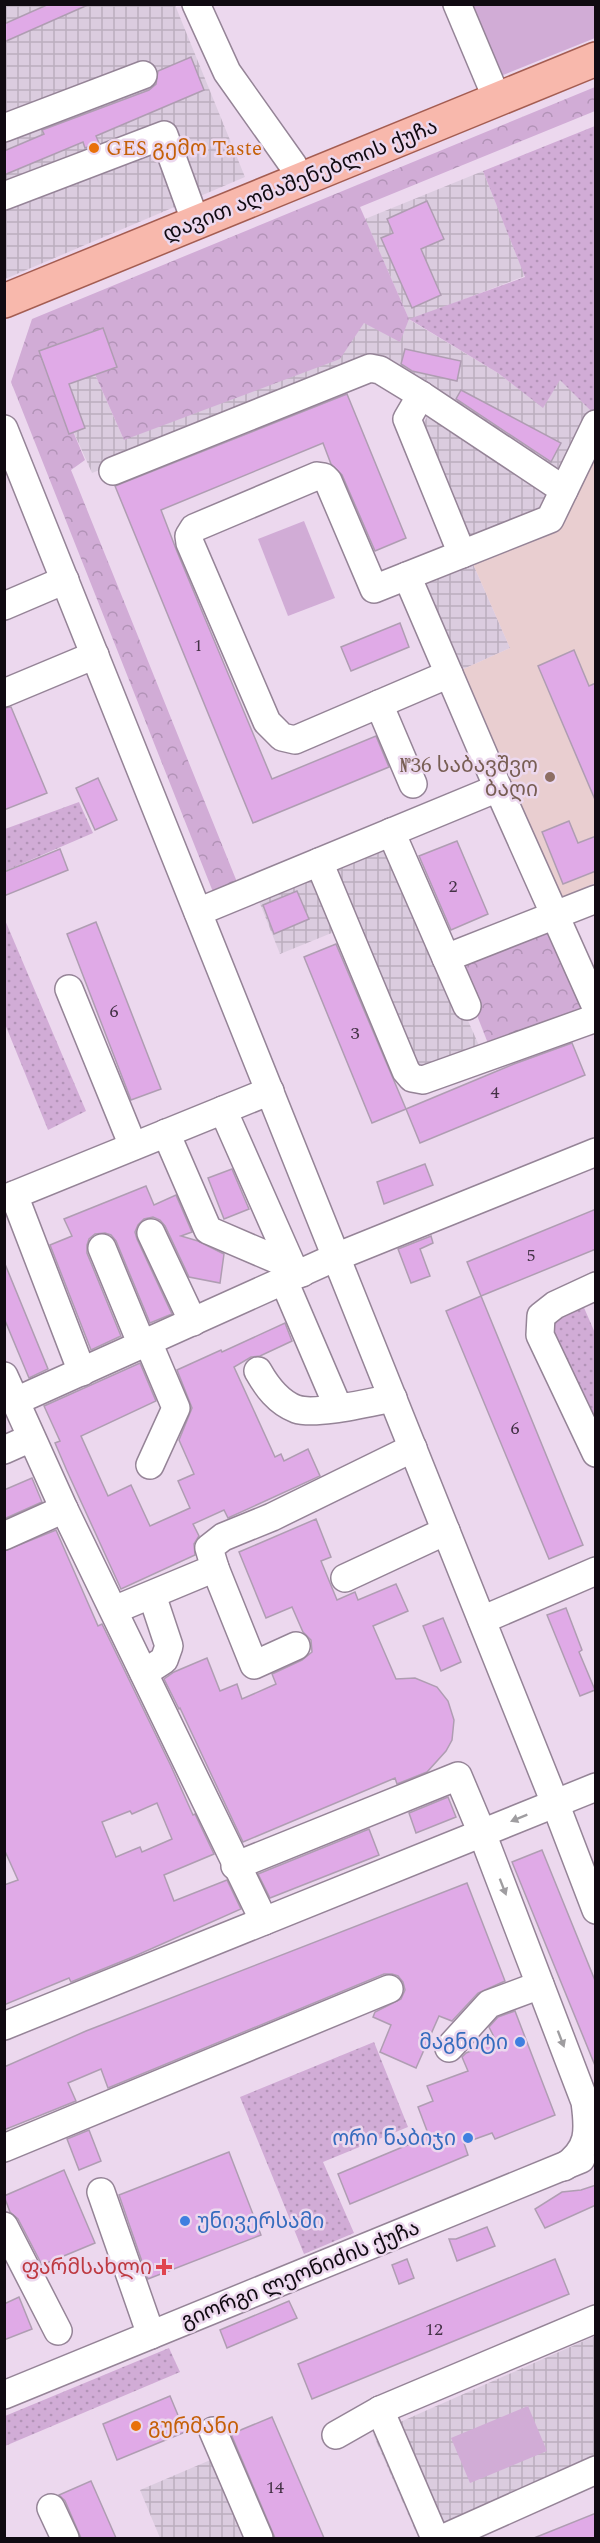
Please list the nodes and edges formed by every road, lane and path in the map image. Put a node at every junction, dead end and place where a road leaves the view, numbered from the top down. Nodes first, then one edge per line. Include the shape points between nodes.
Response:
1 (196, 4) edge
2 (457, 4) edge
3 (596, 59) edge
4 (143, 75) dead end
5 (497, 99) junction
6 (4, 128) edge
7 (298, 182) junction
8 (4, 196) edge
9 (196, 223) junction
10 (4, 301) edge
11 (421, 395) junction
12 (4, 429) edge
13 (592, 440) edge
14 (113, 471) dead end
15 (564, 490) junction
16 (462, 554) junction
17 (407, 576) junction
18 (65, 580) junction
19 (4, 606) edge
20 (95, 655) junction
21 (449, 674) junction
22 (4, 693) edge
23 (379, 704) junction
24 (413, 784) dead end
25 (498, 788) junction
26 (391, 832) junction
27 (319, 862) junction
28 (596, 899) edge
29 (198, 912) junction
30 (555, 916) junction
31 (446, 958) junction
32 (69, 989) dead end
33 (467, 1006) dead end
34 (596, 1007) edge
35 (596, 1018) edge
36 (270, 1090) junction
37 (223, 1110) junction
38 (166, 1133) junction
39 (133, 1146) junction
40 (596, 1152) edge
41 (9, 1197) edge
42 (151, 1233) dead end
43 (102, 1248) dead end
44 (336, 1257) junction
45 (293, 1273) junction
46 (596, 1286) edge
47 (193, 1322) junction
48 (145, 1344) junction
49 (258, 1371) dead end
50 (82, 1372) junction
51 (4, 1376) edge
52 (393, 1398) junction
53 (16, 1401) junction
54 (338, 1407) junction
55 (31, 1438) junction
56 (413, 1448) junction
57 (4, 1450) edge
58 (596, 1453) edge
59 (150, 1465) dead end
60 (64, 1509) junction
61 (446, 1531) junction
62 (4, 1536) edge
63 (215, 1568) junction
64 (596, 1571) edge
65 (345, 1578) dead end
66 (152, 1594) junction
67 (114, 1610) junction
68 (482, 1620) junction
69 (296, 1646) dead end
70 (144, 1673) junction
71 (596, 1787) edge
72 (555, 1803) junction
73 (482, 1833) junction
74 (236, 1866) junction
75 (596, 1910) edge
76 (264, 1921) junction
77 (540, 1985) junction
78 (389, 1989) dead end
79 (4, 2026) edge
80 (449, 2048) dead end
81 (590, 2105) edge
82 (4, 2148) edge
83 (596, 2154) edge
84 (564, 2167) junction
85 (101, 2192) dead end
86 (4, 2226) edge
87 (11, 2253) edge
88 (596, 2319) edge
89 (58, 2331) dead end
90 (151, 2335) junction
91 (4, 2395) edge
92 (380, 2410) junction
93 (213, 2431) dead end
94 (336, 2435) dead end
95 (596, 2470) edge
96 (51, 2508) dead end
97 (64, 2538) edge
98 (259, 2538) edge
99 (435, 2538) edge
100 (444, 2538) edge

1 - 7 street via 227,72 293,165
2 - 5 street
3 - 5 main road, დავით აღმაშენებლის ქუჩა
4 - 6 street
5 - 7 main road, დავით აღმაშენებლის ქუჩა
7 - 9 main road, დავით აღმაშენებლის ქუჩა
8 - 9 street via 164,135
9 - 10 main road, დავით აღმაშენებლის ქუჩა
11 - 14 street via 370,368
11 - 15 street
11 - 16 street via 407,420
12 - 18 street
13 - 15 street
15 - 16 street via 550,519
16 - 17 street
17 - 21 street
17 - 23 street via 374,589 324,477 317,476 195,528 189,536 267,722 282,737 295,740
18 - 19 street
18 - 20 street
20 - 22 street
20 - 29 street
21 - 23 street
21 - 25 street
23 - 24 street
25 - 26 street
25 - 30 street
26 - 27 street
26 - 31 street
27 - 29 street
27 - 35 street via 412,1078 423,1080
28 - 30 street
29 - 36 street
30 - 31 street
30 - 34 street
31 - 33 street
32 - 39 street
36 - 37 street
36 - 44 street
37 - 38 street
37 - 45 street
38 - 39 street
38 - 45 street via 208,1230
39 - 41 street
40 - 44 street
41 - 50 street
42 - 47 street
43 - 48 street
44 - 45 street
44 - 52 street
45 - 47 street
45 - 54 street
46 - 58 street via 541,1316 540,1335
47 - 48 street
48 - 50 street
48 - 59 street via 176,1408
49 - 54 street via 271,1393 297,1409
50 - 53 street
51 - 53 street
52 - 54 street
52 - 56 street
53 - 55 street
55 - 57 street
55 - 60 street
56 - 61 street
56 - 63 street via 222,1537 209,1548
60 - 62 street
60 - 67 street
61 - 65 street
61 - 68 street
63 - 66 street
63 - 69 street via 254,1665
64 - 68 street
66 - 67 street
66 - 70 street via 169,1646 164,1660
67 - 70 street
68 - 72 street
70 - 74 street
71 - 72 street
72 -> 73 street
72 - 75 street
73 - 74 street via 458,1776
73 - 76 street
73 -> 77 street
74 - 76 street
76 - 79 street
77 - 80 street via 489,2004
77 -> 81 street
78 - 82 street
81 - 84 street via 589,2127 579,2157
83 - 84 street, გიორგი ლეონიძის ქუჩა
84 - 90 street, გიორგი ლეონიძის ქუჩა
85 - 90 street
86 - 87 street
87 - 89 street
88 - 92 street
90 - 91 street, გიორგი ლეონიძის ქუჩა
92 - 94 street
92 - 99 street
93 - 98 street
95 - 100 street
96 - 97 street

